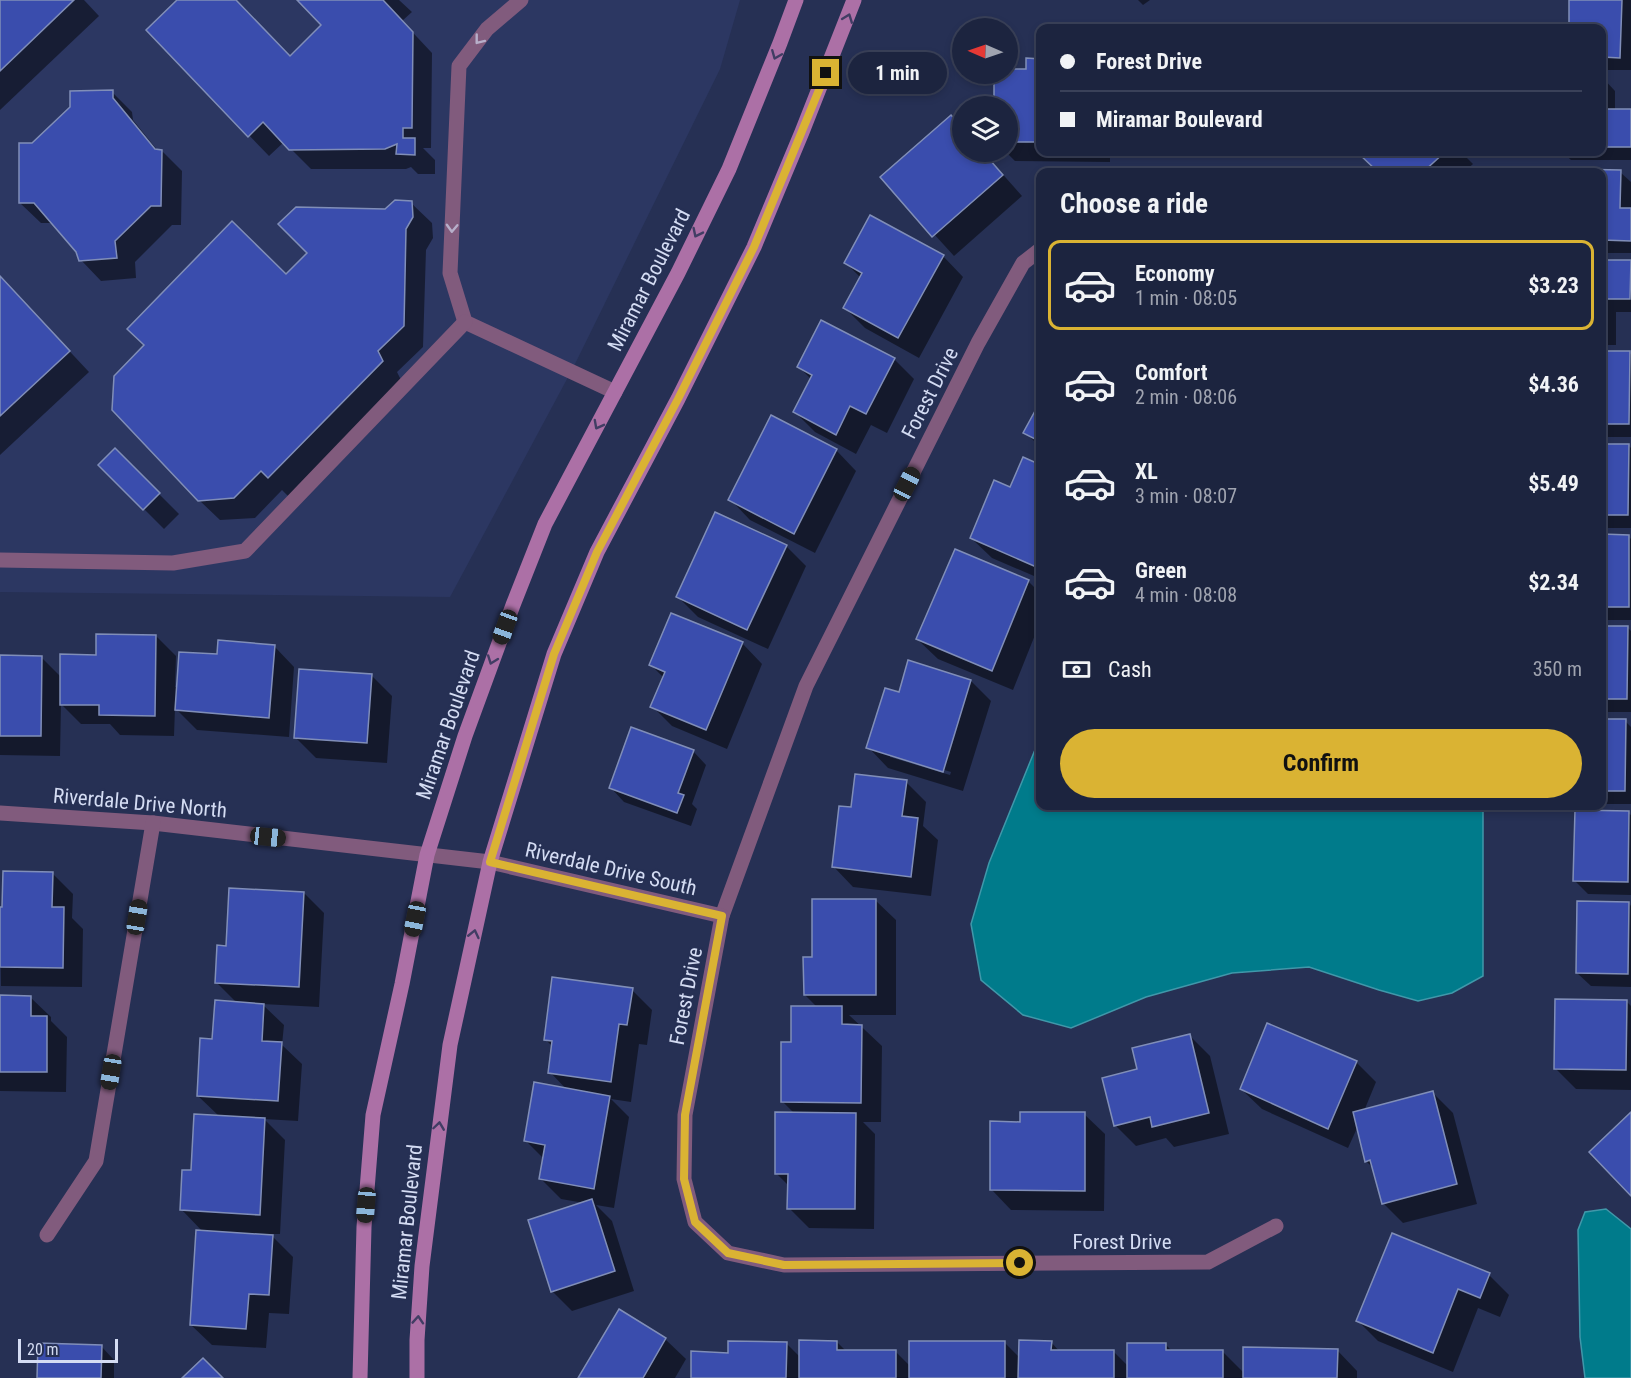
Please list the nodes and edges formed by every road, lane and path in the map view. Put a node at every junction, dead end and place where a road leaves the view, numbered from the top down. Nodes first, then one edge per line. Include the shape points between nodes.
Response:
1 (521, 0) edge
2 (796, 0) edge
3 (854, 0) edge
4 (1036, 253) edge
5 (465, 322) junction
6 (615, 392) junction
7 (0, 560) edge
8 (0, 813) edge
9 (153, 823) junction
10 (427, 855) junction
11 (490, 862) junction
12 (722, 916) junction
13 (1276, 1226) dead end
14 (46, 1235) dead end
15 (360, 1378) edge
16 (417, 1378) edge

1 -> 5 street via 487,29 459,66 450,273
2 -> 6 street, Miramar Boulevard via 729,170
11 -> 3 street, Miramar Boulevard via 554,654 593,562 754,247
4 - 12 street, Forest Drive via 1023,262 978,343 806,686
5 - 6 street
5 - 7 street via 245,551 173,564
6 -> 10 street, Miramar Boulevard via 545,524 465,736
8 - 9 street, Riverdale Drive North
9 - 10 street, Riverdale Drive North
9 - 14 street via 96,1161
10 - 11 street, Riverdale Drive North
10 - 15 street, Miramar Boulevard via 373,1115 364,1227
11 - 12 street, Riverdale Drive South
16 -> 11 street, Miramar Boulevard via 422,1266 450,1045
12 - 13 street, Forest Drive via 685,1115 684,1179 695,1222 728,1253 784,1265 1208,1262

